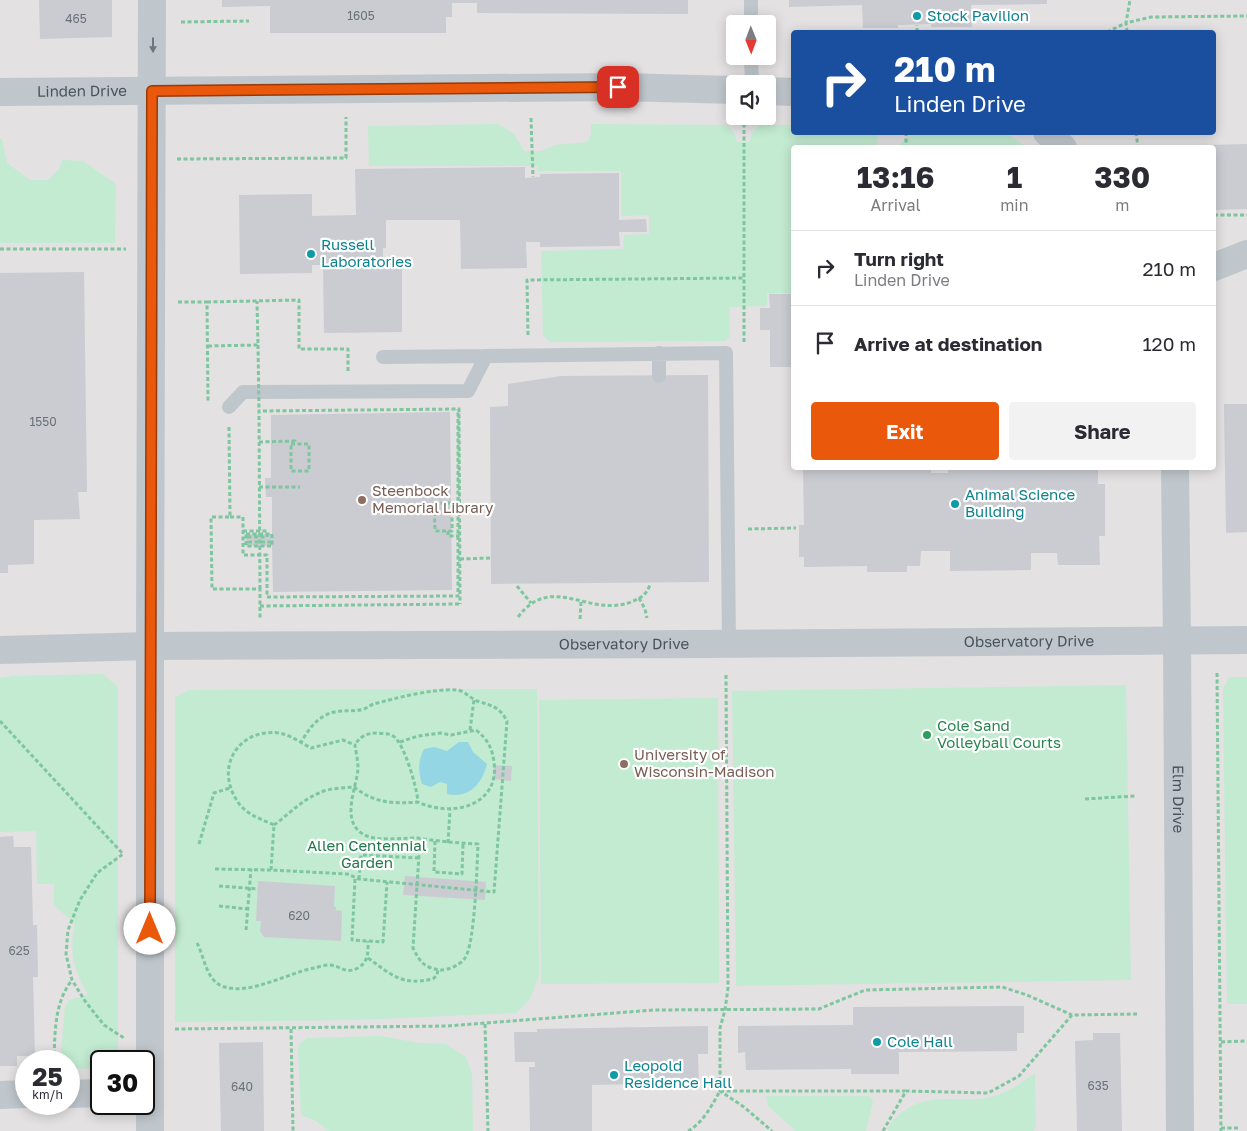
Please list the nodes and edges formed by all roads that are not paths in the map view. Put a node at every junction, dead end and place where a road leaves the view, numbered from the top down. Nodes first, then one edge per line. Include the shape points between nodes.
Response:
1 (152, 0) edge
2 (750, 0) edge
3 (751, 15) edge
4 (726, 90) edge
5 (152, 91) junction
6 (776, 91) edge
7 (0, 92) edge
8 (791, 92) edge
9 (1050, 135) edge
10 (1060, 145) edge
11 (1247, 254) edge
12 (1216, 266) edge
13 (659, 353) junction
14 (486, 356) junction
15 (383, 357) dead end
16 (659, 376) dead end
17 (229, 407) road end
18 (1176, 470) edge
19 (1177, 640) junction
20 (1247, 640) edge
21 (729, 644) junction
22 (150, 646) junction
23 (0, 650) edge
24 (147, 1050) edge
25 (15, 1094) edge
26 (0, 1095) edge
27 (149, 1115) edge
28 (150, 1131) edge
29 (1180, 1131) edge

1 -> 5 street
2 - 3 lane
4 - 5 street, Linden Drive via 608,87
5 - 7 street, Linden Drive
5 - 22 street
6 - 8 street
9 - 10 street
11 - 12 street
13 - 14 lane
13 - 16 lane
13 - 21 lane via 726,352
14 - 15 lane
14 - 17 lane via 468,391 243,392
18 - 19 street, Elm Drive
19 - 20 street, Observatory Drive
19 - 21 street, Observatory Drive
19 - 29 street, Elm Drive
21 - 22 street, Observatory Drive
22 - 23 street, Observatory Drive
22 - 24 street
25 - 26 street
27 - 28 street

